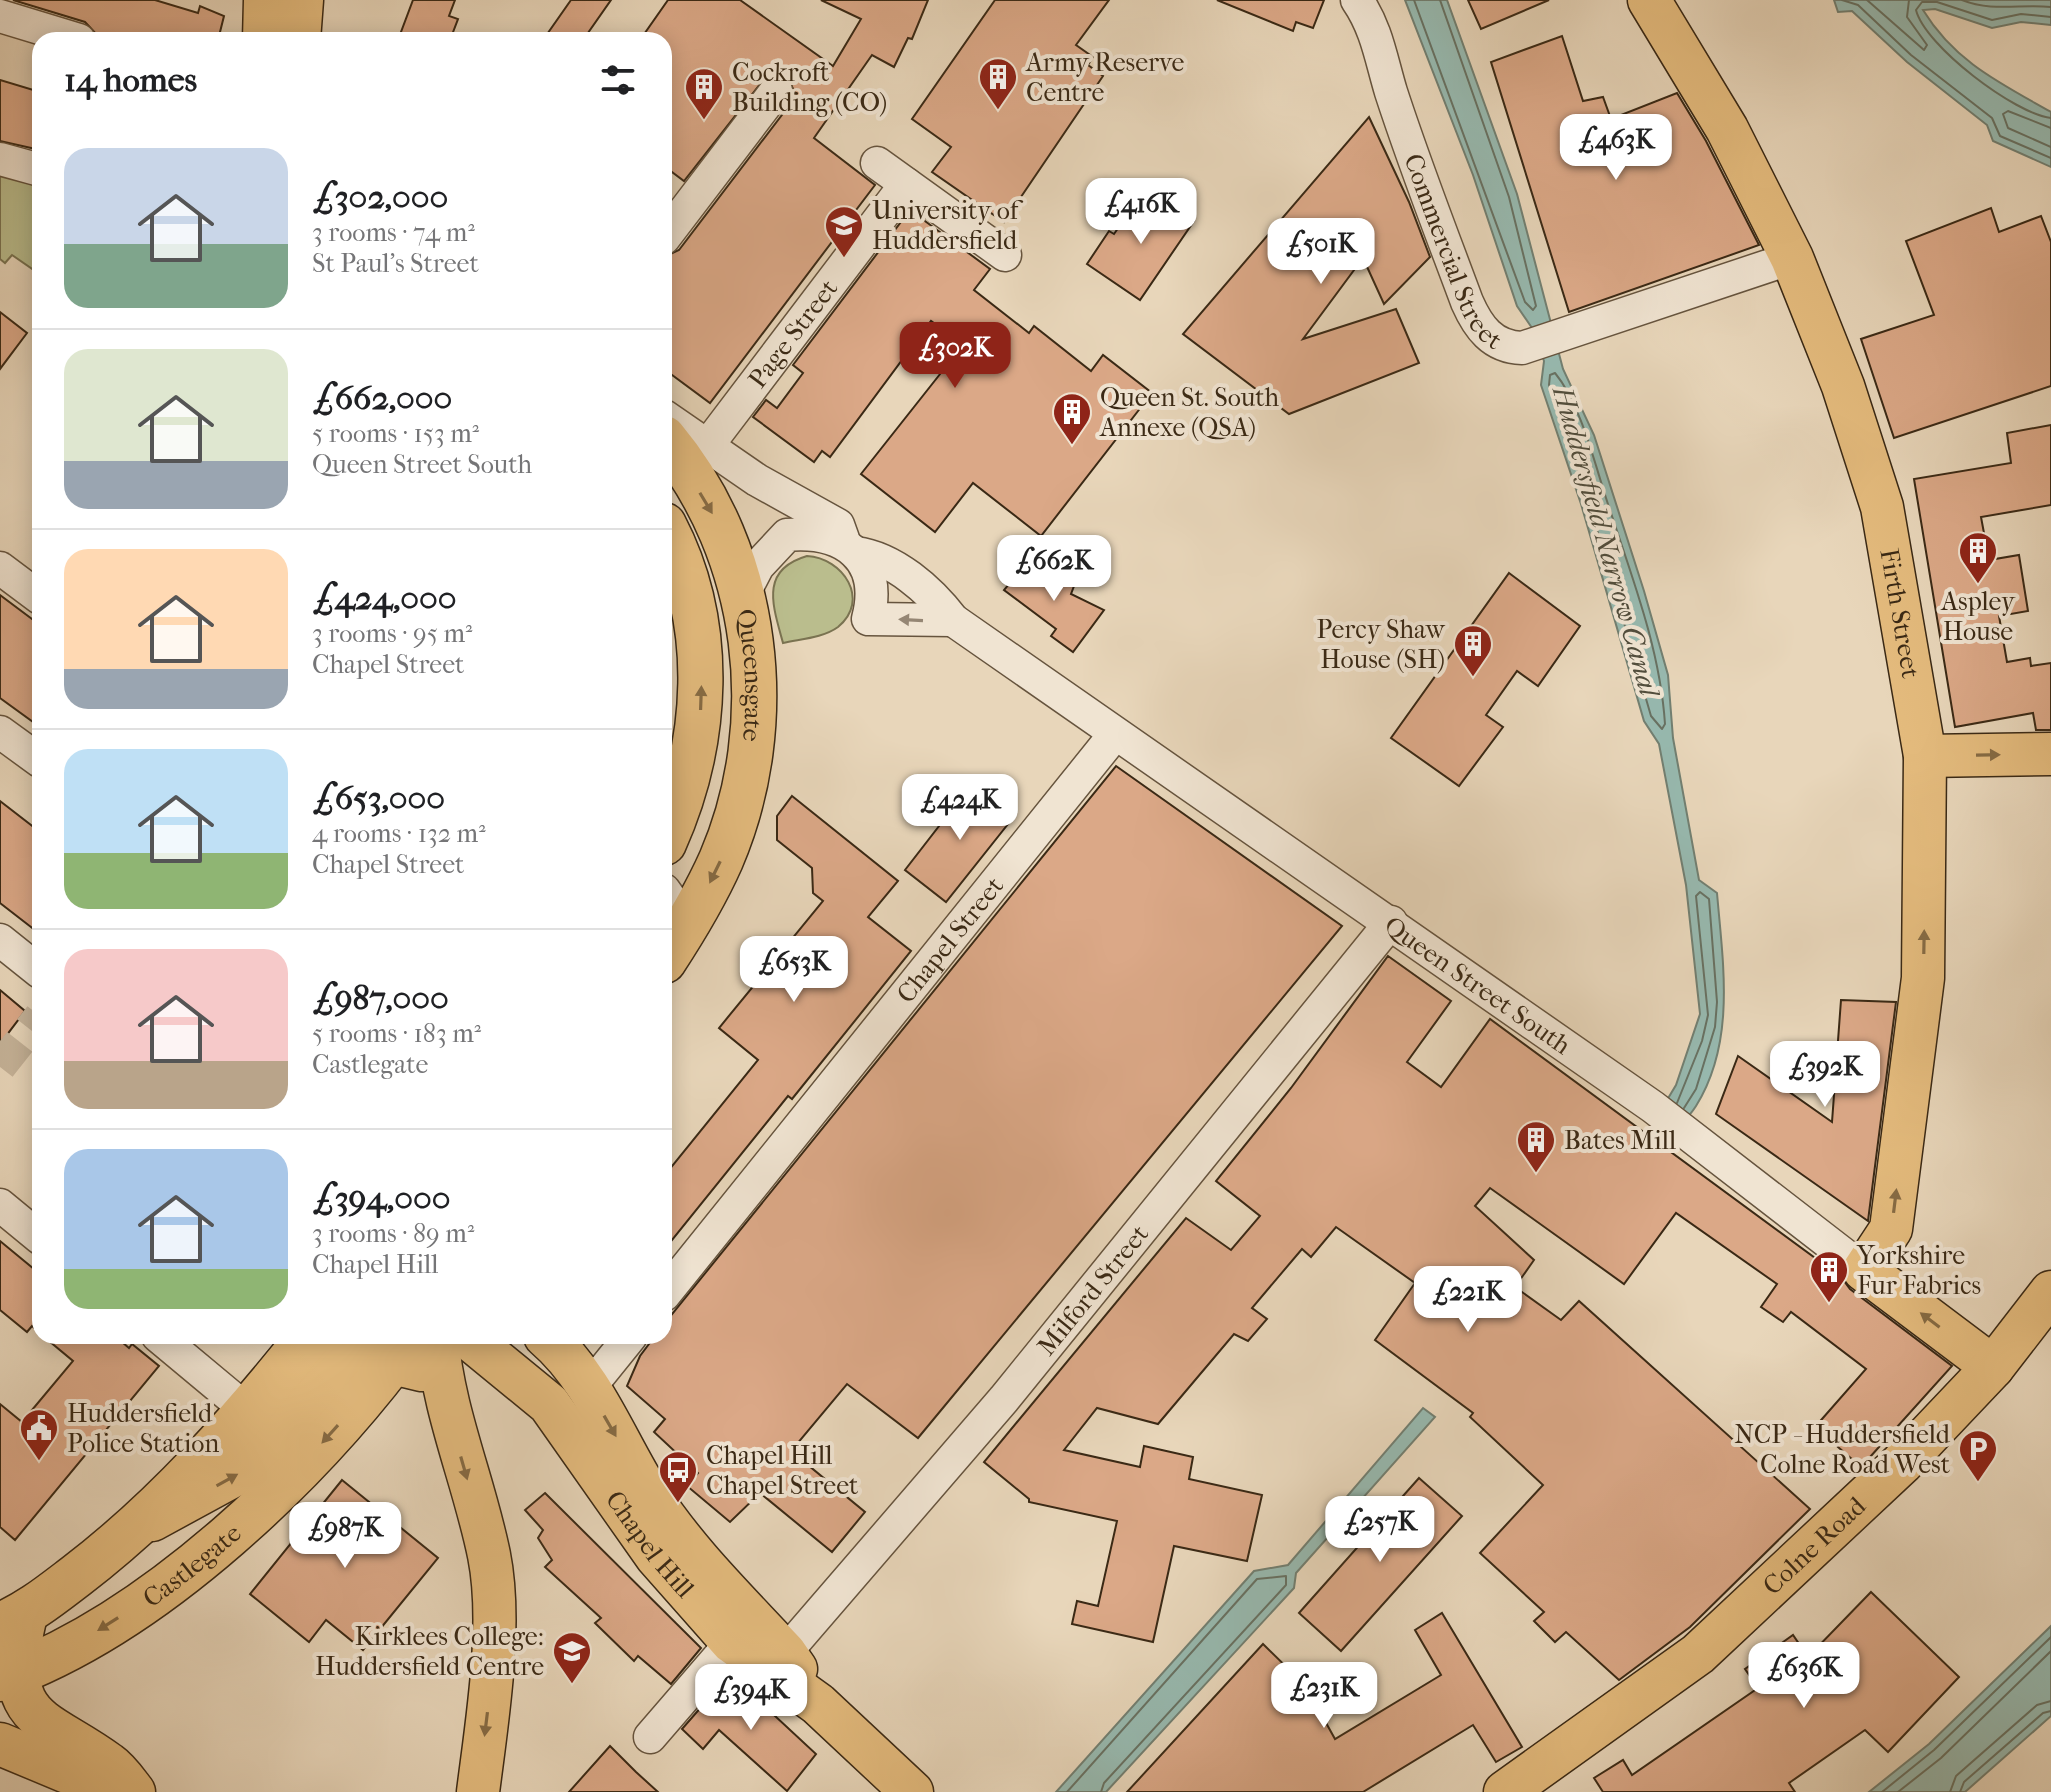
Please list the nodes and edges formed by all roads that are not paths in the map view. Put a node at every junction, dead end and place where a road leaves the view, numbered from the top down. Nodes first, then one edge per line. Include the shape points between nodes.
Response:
1 (266, 0) edge
2 (301, 0) edge
3 (1357, 0) edge
4 (1649, 0) edge
5 (0, 16) edge
6 (53, 32) edge
7 (265, 32) edge
8 (299, 32) edge
9 (776, 91) dead end
10 (0, 159) edge
11 (877, 163) dead end
12 (32, 168) edge
13 (906, 184) junction
14 (672, 228) edge
15 (1005, 255) dead end
16 (1792, 258) junction
17 (672, 421) edge
18 (708, 445) junction
19 (672, 451) edge
20 (757, 480) junction
21 (787, 535) junction
22 (672, 540) edge
23 (850, 547) junction
24 (0, 568) edge
25 (872, 585) junction
26 (32, 592) edge
27 (743, 595) junction
28 (946, 611) junction
29 (0, 732) edge
30 (1115, 734) junction
31 (2051, 754) edge
32 (32, 755) edge
33 (1925, 756) junction
34 (677, 791) edge
35 (672, 811) edge
36 (672, 901) edge
37 (1391, 922) junction
38 (0, 940) edge
39 (673, 947) edge
40 (32, 966) edge
41 (0, 1205) edge
42 (32, 1231) edge
43 (1864, 1270) junction
44 (672, 1285) edge
45 (2051, 1292) edge
46 (169, 1344) edge
47 (303, 1344) edge
48 (327, 1344) edge
49 (553, 1344) edge
50 (625, 1344) edge
51 (431, 1356) edge
52 (1993, 1367) junction
53 (589, 1388) junction
54 (253, 1406) junction
55 (134, 1530) junction
56 (13, 1620) edge
57 (732, 1642) junction
58 (785, 1653) junction
59 (1, 1679) edge
60 (818, 1704) junction
61 (16, 1734) edge
62 (650, 1737) dead end
63 (115, 1792) edge
64 (134, 1792) edge
65 (478, 1792) edge
66 (912, 1792) edge
67 (1505, 1792) edge

1 - 7 highway
2 - 8 highway
3 - 16 street, Commercial Street via 1370,20 1476,324 1488,336 1522,348
4 - 16 main road, Firth Street via 1727,129
5 - 6 street
9 - 14 street
10 - 12 street
11 - 13 street
13 - 15 street
13 - 18 street, Page Street
16 - 33 main road, Firth Street via 1843,386 1882,507
17 - 18 street, Queen Street South
18 - 20 street, Queen Street South
19 -> 27 highway, Queensgate via 714,517
20 - 21 street, Queen Street South
20 - 23 street, Queen Street South via 838,525
21 - 23 street, Queen Street South via 812,533
21 - 27 street via 758,566
34 -> 22 highway, Queensgate via 702,697 696,621
23 - 25 street, Queen Street South
23 - 28 street, Queen Street South via 876,555
24 - 26 street
25 - 28 street, Queen Street South via 910,589
28 -> 25 street via 868,619
27 -> 39 highway, Queensgate via 755,690 745,782 721,859
28 - 30 street, Queen Street South
29 - 32 street
30 - 37 street, Queen Street South
30 - 44 street, Chapel Street
33 -> 31 main road
43 -> 33 main road, Firth Street via 1891,1229 1923,978
34 - 35 highway, Queensgate
36 - 39 street via 679,911
37 - 43 street, Queen Street South via 1653,1107
37 - 58 street, Milford Street via 1004,1399
38 - 40 street
41 - 42 street
52 -> 43 main road, Queen Street South
45 - 52 main road, Colne Road
46 - 54 street
47 - 54 highway
48 - 54 main road
49 - 53 main road, Chapel Hill
50 - 53 street
55 -> 51 main road via 242,1471 346,1366 368,1357
51 - 57 main road, Chapel Hill via 501,1365 549,1404 656,1556
51 -> 59 highway, Castlegate via 361,1399 298,1469 170,1585 68,1649
51 -> 65 main road via 489,1557 494,1598
52 - 67 main road, Colne Road via 1873,1493 1698,1654
53 -> 58 main road, Chapel Hill via 649,1495
54 - 55 highway
55 - 56 highway
56 - 59 main road via 14,1636
57 - 60 main road, Chapel Hill
57 - 62 street
58 - 60 main road, Chapel Hill
59 - 61 main road via 17,1709
60 - 66 main road, Chapel Hill
61 - 63 main road via 85,1783
61 - 64 main road via 111,1765

